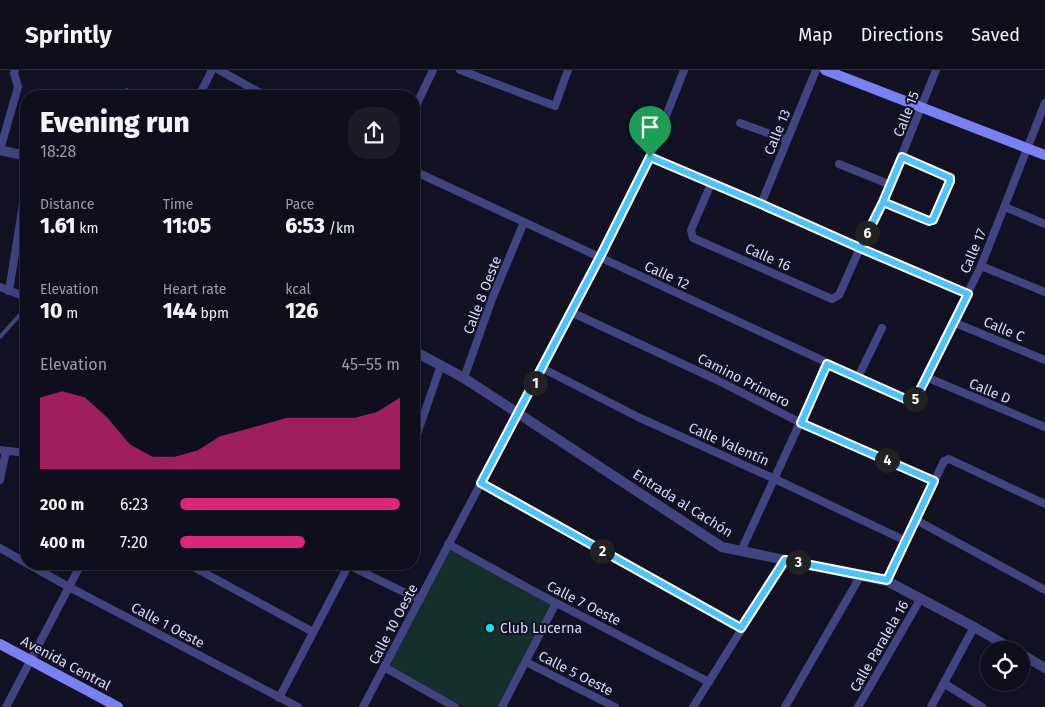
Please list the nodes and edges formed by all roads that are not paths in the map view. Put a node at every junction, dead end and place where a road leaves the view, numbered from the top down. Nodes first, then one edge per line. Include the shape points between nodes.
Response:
1 (14, 70) edge
2 (212, 70) edge
3 (219, 70) edge
4 (433, 70) edge
5 (460, 70) edge
6 (568, 70) edge
7 (684, 70) edge
8 (816, 70) edge
9 (825, 70) edge
10 (936, 70) edge
11 (201, 90) edge
12 (255, 90) edge
13 (420, 97) edge
14 (1045, 103) edge
15 (921, 107) junction
16 (740, 123) dead end
17 (787, 140) junction
18 (1028, 148) junction
19 (0, 150) edge
20 (20, 155) edge
21 (1045, 155) edge
22 (650, 157) junction
23 (902, 157) junction
24 (839, 164) dead end
25 (420, 174) edge
26 (711, 184) junction
27 (891, 185) junction
28 (883, 202) junction
29 (761, 204) junction
30 (1005, 208) junction
31 (20, 222) edge
32 (524, 222) junction
33 (1045, 224) edge
34 (860, 248) junction
35 (600, 257) junction
36 (981, 266) junction
37 (0, 287) edge
38 (9, 291) junction
39 (1045, 292) edge
40 (968, 294) junction
41 (20, 295) edge
42 (571, 312) junction
43 (20, 315) edge
44 (954, 322) junction
45 (882, 328) dead end
46 (0, 337) edge
47 (420, 354) edge
48 (1045, 360) edge
49 (827, 364) junction
50 (441, 365) junction
51 (542, 368) junction
52 (858, 377) junction
53 (926, 377) junction
54 (464, 378) junction
55 (910, 401) joint
56 (519, 413) junction
57 (801, 423) junction
58 (420, 426) edge
59 (1045, 427) edge
60 (3, 451) edge
61 (20, 452) edge
62 (775, 478) junction
63 (0, 480) edge
64 (934, 481) junction
65 (481, 483) junction
66 (1045, 504) edge
67 (916, 520) junction
68 (906, 541) junction
69 (448, 544) junction
70 (0, 548) edge
71 (741, 552) junction
72 (20, 559) edge
73 (785, 560) junction
74 (39, 570) edge
75 (78, 570) edge
76 (199, 570) edge
77 (345, 570) edge
78 (360, 570) edge
79 (861, 575) junction
80 (887, 580) junction
81 (68, 587) junction
82 (1045, 590) edge
83 (921, 598) junction
84 (420, 600) junction
85 (556, 603) junction
86 (974, 626) junction
87 (741, 628) junction
88 (313, 632) junction
89 (999, 641) edge
90 (0, 644) edge
91 (1030, 659) edge
92 (30, 660) junction
93 (526, 662) junction
94 (384, 667) junction
95 (1045, 668) edge
96 (709, 682) junction
97 (945, 684) junction
98 (279, 698) junction
99 (6, 707) edge
100 (118, 707) edge
101 (298, 707) edge
102 (363, 707) edge
103 (456, 707) edge
104 (502, 707) edge
105 (615, 707) edge
106 (694, 707) edge
107 (785, 707) edge
108 (858, 707) edge
109 (931, 707) edge
110 (982, 707) edge

1 - 19 street via 18,87
2 - 11 street
3 - 12 street
4 - 13 street
5 - 6 street via 556,106
7 - 22 street, Calle 10 Oeste
8 - 17 street, Calle 13
9 - 15 main road
10 - 15 street, Calle 15
14 - 18 street, Calle 17
15 - 18 main road
15 - 23 street, Calle 15
16 - 17 street
17 - 29 street, Calle 13
18 - 21 main road
18 - 30 street, Calle 17
19 - 20 street
22 - 26 street
22 - 35 street, Calle 10 Oeste
23 - 27 street, Calle 15
23 - 28 street via 950,178 934,219 929,221
24 - 27 street
25 - 32 street, Calle 12
26 - 29 street
26 - 34 street, Calle 16 via 691,230 693,238 832,299 839,295
27 - 28 street, Calle 15
28 - 34 street, Calle 15
29 - 34 street
30 - 33 street
30 - 36 street, Calle 17
31 - 38 street
32 - 35 street, Calle 12
32 - 54 street, Calle 8 Oeste
34 - 40 street
35 - 42 street, Calle 10 Oeste
35 - 49 street, Calle 12
36 - 39 street
36 - 40 street, Calle 17
37 - 38 street
38 - 41 street
40 - 44 street, Calle 17
42 - 51 street, Calle 10 Oeste
42 - 57 street, Camino Primero
43 - 46 lane
44 - 48 street, Calle C
44 - 53 street, Calle 17
45 - 52 street
47 - 50 street, Entrada al Cachón
49 - 52 street, Calle 12
49 - 57 street
50 - 54 street, Entrada al Cachón
50 - 58 street
51 - 56 street, Calle 10 Oeste
51 - 62 street, Calle Valentín via 638,417
52 - 55 street, Calle 12
53 - 55 street, Calle 17 via 916,398
53 - 59 street, Calle D
54 - 56 street, Entrada al Cachón
56 - 65 street, Calle 10 Oeste
56 - 71 street, Entrada al Cachón via 722,547
57 - 62 street
57 - 64 street, Camino Primero
60 - 61 street
60 - 63 street
62 - 68 street, Calle Valentín
62 - 71 street
64 - 66 street via 944,461 949,459
64 - 67 street
65 - 69 street, Calle 10 Oeste
65 - 87 street
67 - 68 street
67 - 82 street
68 - 80 street
69 - 84 street, Calle 10 Oeste
69 - 85 street, Calle 7 Oeste
70 - 72 street, Calle 1 Oeste
71 - 73 street, Entrada al Cachón
73 - 79 street, Entrada al Cachón
73 - 87 street
74 - 81 street, Calle 1 Oeste
75 - 81 street
76 - 88 street
77 - 88 street
78 - 84 street
79 - 80 street, Entrada al Cachón
79 - 107 street
80 - 83 street, Entrada al Cachón
81 - 92 street
81 - 98 street, Calle 1 Oeste
83 - 86 street, Entrada al Cachón
83 - 108 street, Calle Paralela 16
84 - 94 street, Calle 10 Oeste
85 - 93 street
85 - 96 street, Calle 7 Oeste
86 - 89 street, Entrada al Cachón
86 - 97 street
87 - 96 street
88 - 98 street
90 - 92 main road, Avenida Central
91 - 95 street
92 - 99 street
92 - 100 main road, Avenida Central
93 - 104 street
93 - 105 street, Calle 5 Oeste
94 - 102 street, Calle 10 Oeste
94 - 103 street
96 - 106 street
97 - 109 street
97 - 110 street
98 - 101 street, Calle 1 Oeste

